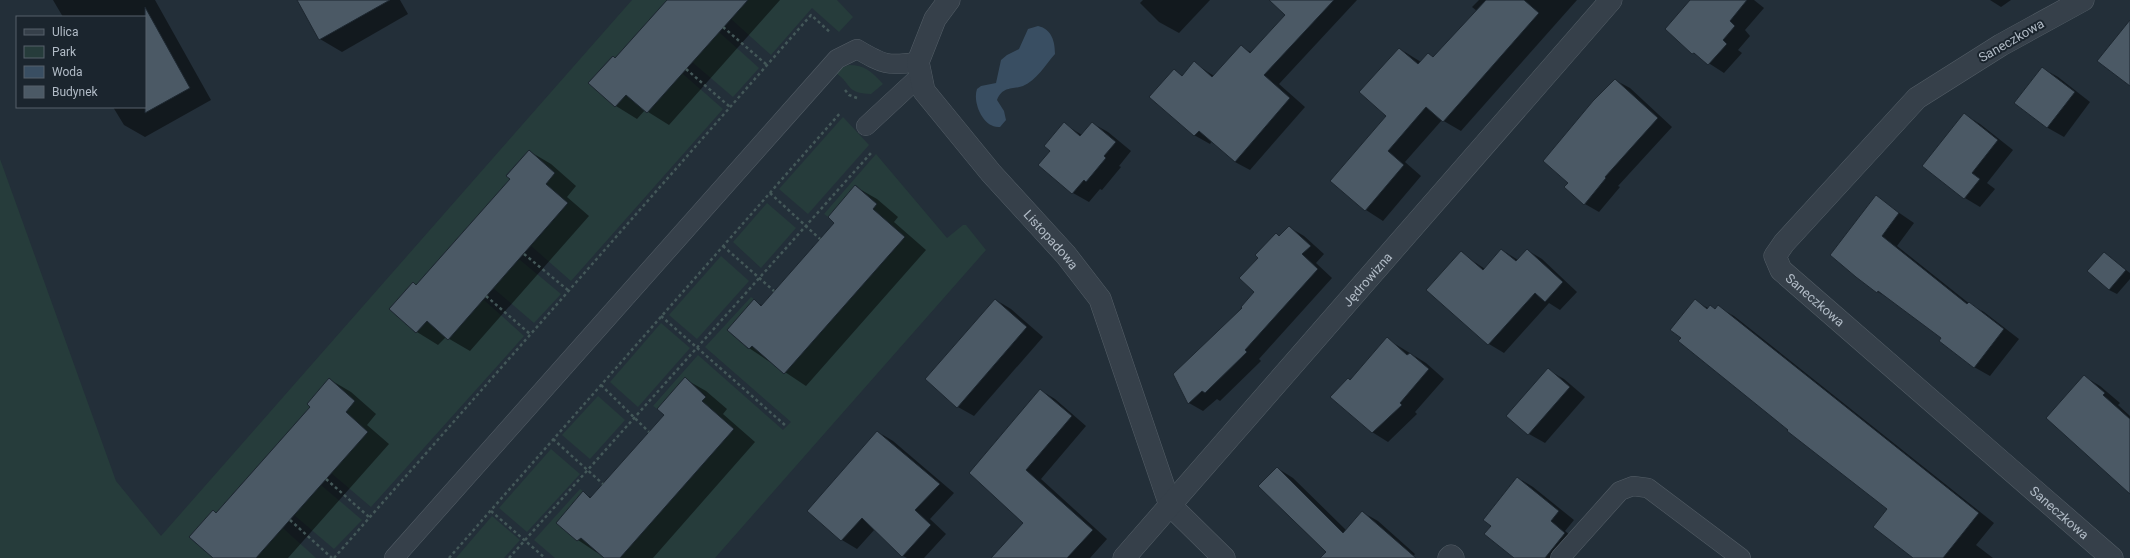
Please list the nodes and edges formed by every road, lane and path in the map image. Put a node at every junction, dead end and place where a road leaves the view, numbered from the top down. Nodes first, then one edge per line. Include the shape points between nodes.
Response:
1 (949, 0) edge
2 (1611, 0) edge
3 (2083, 0) edge
4 (723, 27) dead end
5 (852, 52) junction
6 (767, 65) junction
7 (919, 68) junction
8 (686, 69) dead end
9 (826, 70) junction
10 (855, 97) junction
11 (861, 99) dead end
12 (850, 103) dead end
13 (730, 107) junction
14 (845, 108) dead end
15 (866, 126) dead end
16 (872, 151) dead end
17 (770, 193) junction
18 (805, 227) junction
19 (820, 239) dead end
20 (723, 246) junction
21 (524, 254) dead end
22 (759, 278) junction
23 (569, 291) junction
24 (774, 291) dead end
25 (486, 296) dead end
26 (662, 316) junction
27 (530, 334) junction
28 (696, 348) junction
29 (601, 385) junction
30 (634, 417) junction
31 (786, 426) dead end
32 (649, 432) dead end
33 (553, 439) junction
34 (587, 471) junction
35 (326, 479) dead end
36 (603, 484) dead end
37 (1170, 505) junction
38 (491, 511) junction
39 (369, 518) junction
40 (290, 520) dead end
41 (525, 540) junction
42 (333, 558) edge
43 (394, 558) edge
44 (449, 558) edge
45 (509, 558) edge
46 (545, 558) edge
47 (1124, 558) edge
48 (1224, 558) edge
49 (1560, 558) edge
50 (1741, 558) edge
51 (2112, 558) edge

1 - 7 street via 935,19
2 - 37 street, Jędrowizna
3 - 51 street, Saneczkowa via 2001,45 1917,98 1775,256 1781,270
4 - 6 path
5 - 6 path via 811,15
5 - 7 lane via 857,49 880,63
5 - 9 lane via 837,59
6 - 13 path
7 - 15 lane
7 - 37 street, Listopadowa via 924,90 991,173 1066,255 1100,300
8 - 13 path
9 - 10 path via 849,95
9 - 43 lane
10 - 11 path
10 - 12 path
13 - 23 path
14 - 17 path
16 - 18 path
17 - 18 path
17 - 20 path
18 - 19 path
18 - 22 path
20 - 22 path
20 - 26 path
21 - 23 path
22 - 24 path
22 - 28 path
23 - 27 path
25 - 27 path
26 - 28 path
26 - 29 path
27 - 39 path
28 - 30 path
28 - 31 path
29 - 30 path
29 - 33 path
30 - 32 path
30 - 34 path
33 - 34 path
33 - 38 path
34 - 36 path
34 - 41 path
35 - 39 path
37 - 47 street, Jędrowizna
37 - 48 street
38 - 41 path
38 - 44 path
39 - 42 path
40 - 42 path
41 - 45 path
41 - 46 path
49 - 50 lane via 1620,491 1633,486 1648,488

